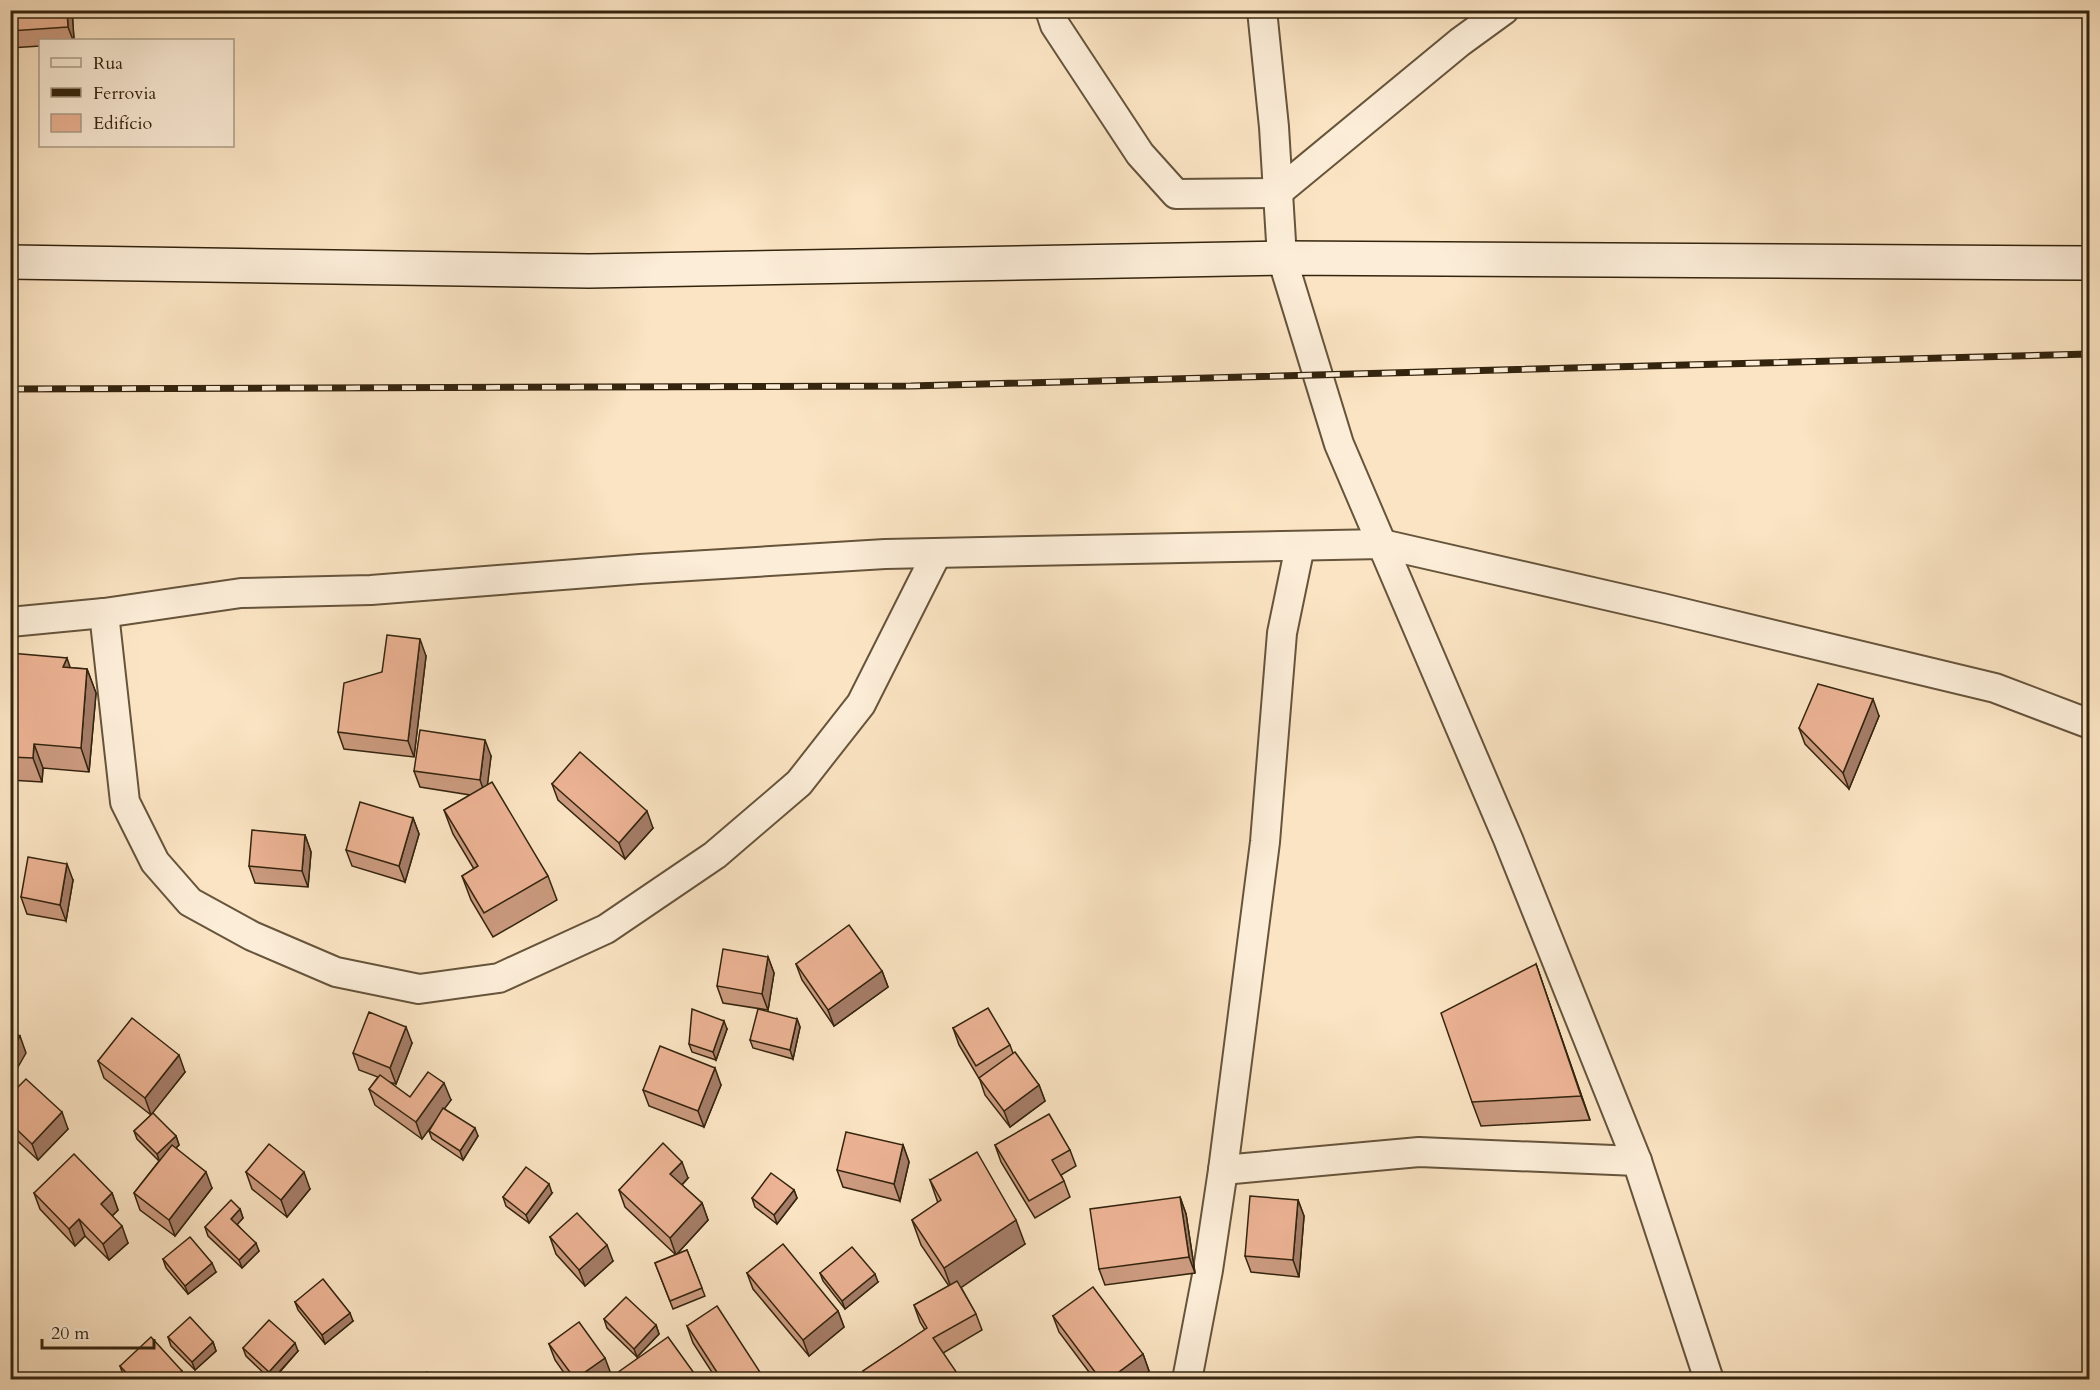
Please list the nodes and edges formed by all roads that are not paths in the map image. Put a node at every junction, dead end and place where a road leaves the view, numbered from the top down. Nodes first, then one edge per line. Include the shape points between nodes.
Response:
1 (1262, 10) edge
2 (1504, 10) edge
3 (1047, 15) edge
4 (1278, 193) junction
5 (1282, 258) junction
6 (10, 262) edge
7 (2090, 263) edge
8 (1382, 544) junction
9 (1300, 546) junction
10 (937, 553) junction
11 (104, 614) junction
12 (10, 622) edge
13 (2090, 724) edge
14 (1637, 1161) junction
15 (1224, 1170) junction
16 (1187, 1380) edge
17 (1709, 1380) edge

1 - 4 street
2 - 4 street
3 - 4 street via 1140,154 1176,194
4 - 5 street
5 - 6 street via 589,271
5 - 7 street
5 - 8 street via 1339,444
8 - 9 street
8 - 13 street via 1995,688
8 - 14 street via 1508,839
9 - 10 street
9 - 15 street via 1282,633 1265,842
10 - 11 street via 640,569 370,590 241,593
10 - 11 street via 861,705 800,783 715,855 606,929 499,978 419,989 336,972 252,936 190,902 155,862 124,802
11 - 12 street
14 - 15 street via 1419,1152
14 - 17 street
15 - 16 street

